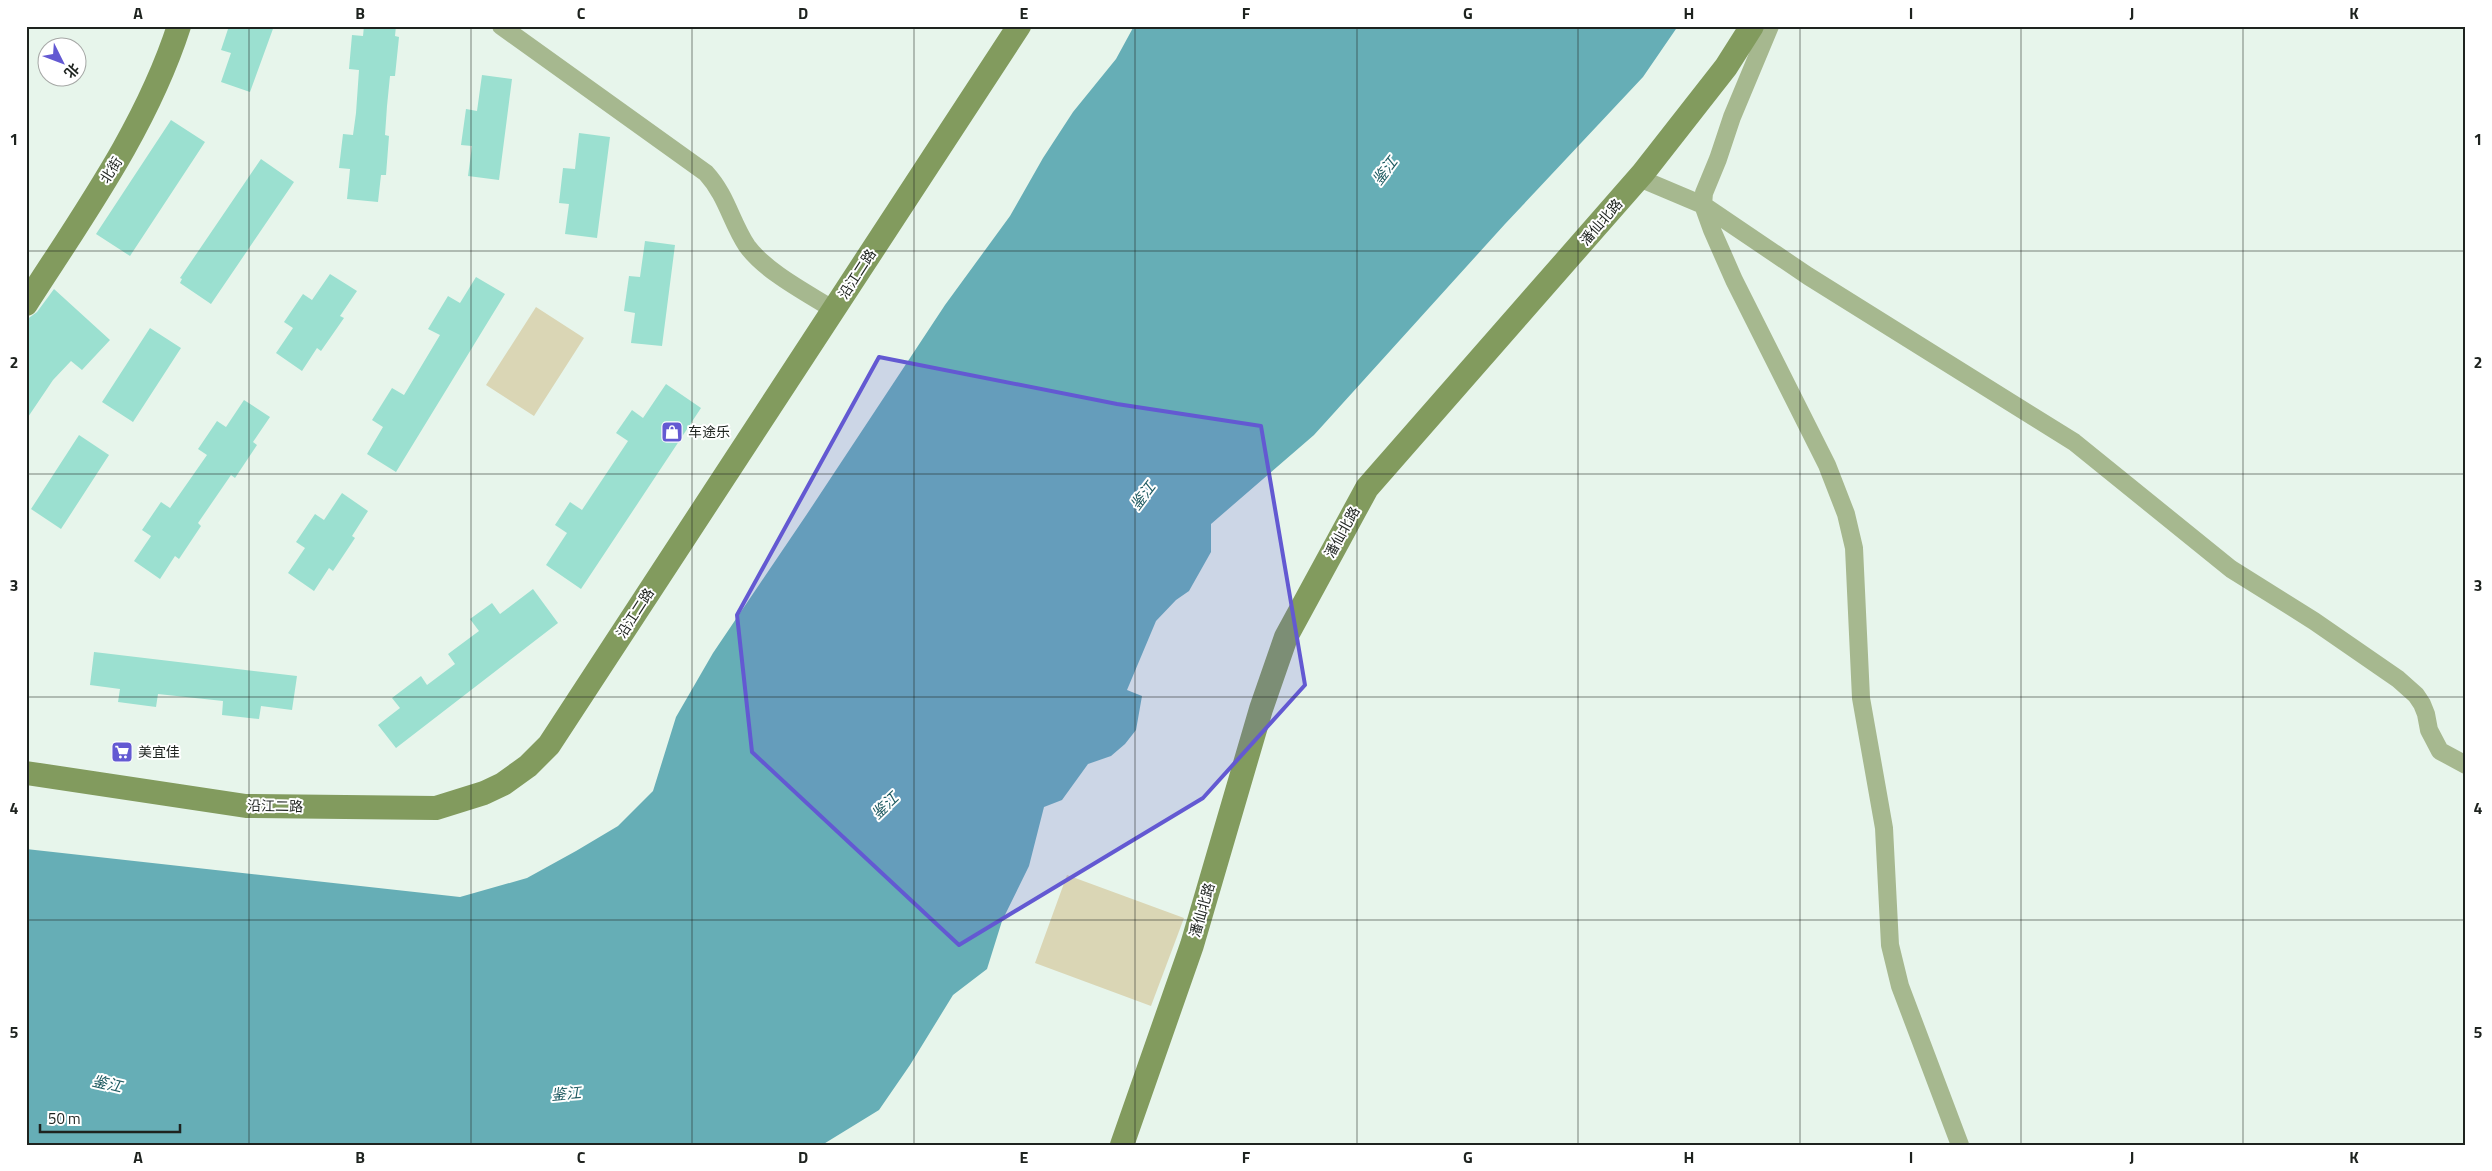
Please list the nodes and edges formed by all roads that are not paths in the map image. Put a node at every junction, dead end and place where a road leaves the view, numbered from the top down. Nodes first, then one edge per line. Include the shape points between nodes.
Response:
1 (179, 26) edge
2 (501, 26) edge
3 (1019, 26) edge
4 (1752, 26) edge
5 (1770, 26) edge
6 (1639, 178) junction
7 (1703, 205) junction
8 (26, 304) edge
9 (834, 310) junction
10 (2466, 765) edge
11 (26, 773) edge
12 (1122, 1145) edge
13 (1960, 1145) edge

1 - 8 street, 北街 via 166,68 140,120
2 - 9 street via 706,173 724,196 737,229 749,248 765,265
3 - 9 street, 沿江二路
4 - 6 street, 潘仙北路 via 1726,67
5 - 7 street via 1704,192
6 - 7 street
6 - 12 street, 潘仙北路 via 1367,488 1342,530 1286,637 1261,709 1192,945
7 - 10 street via 1808,276 2074,442 2231,569 2314,621 2398,680 2422,704 2434,744
7 - 13 street via 1734,280 1827,465 1846,514 1854,548 1861,698 1884,828 1890,945 1900,986
9 - 11 street, 沿江二路 via 549,744 528,766 503,784 436,808 246,806

